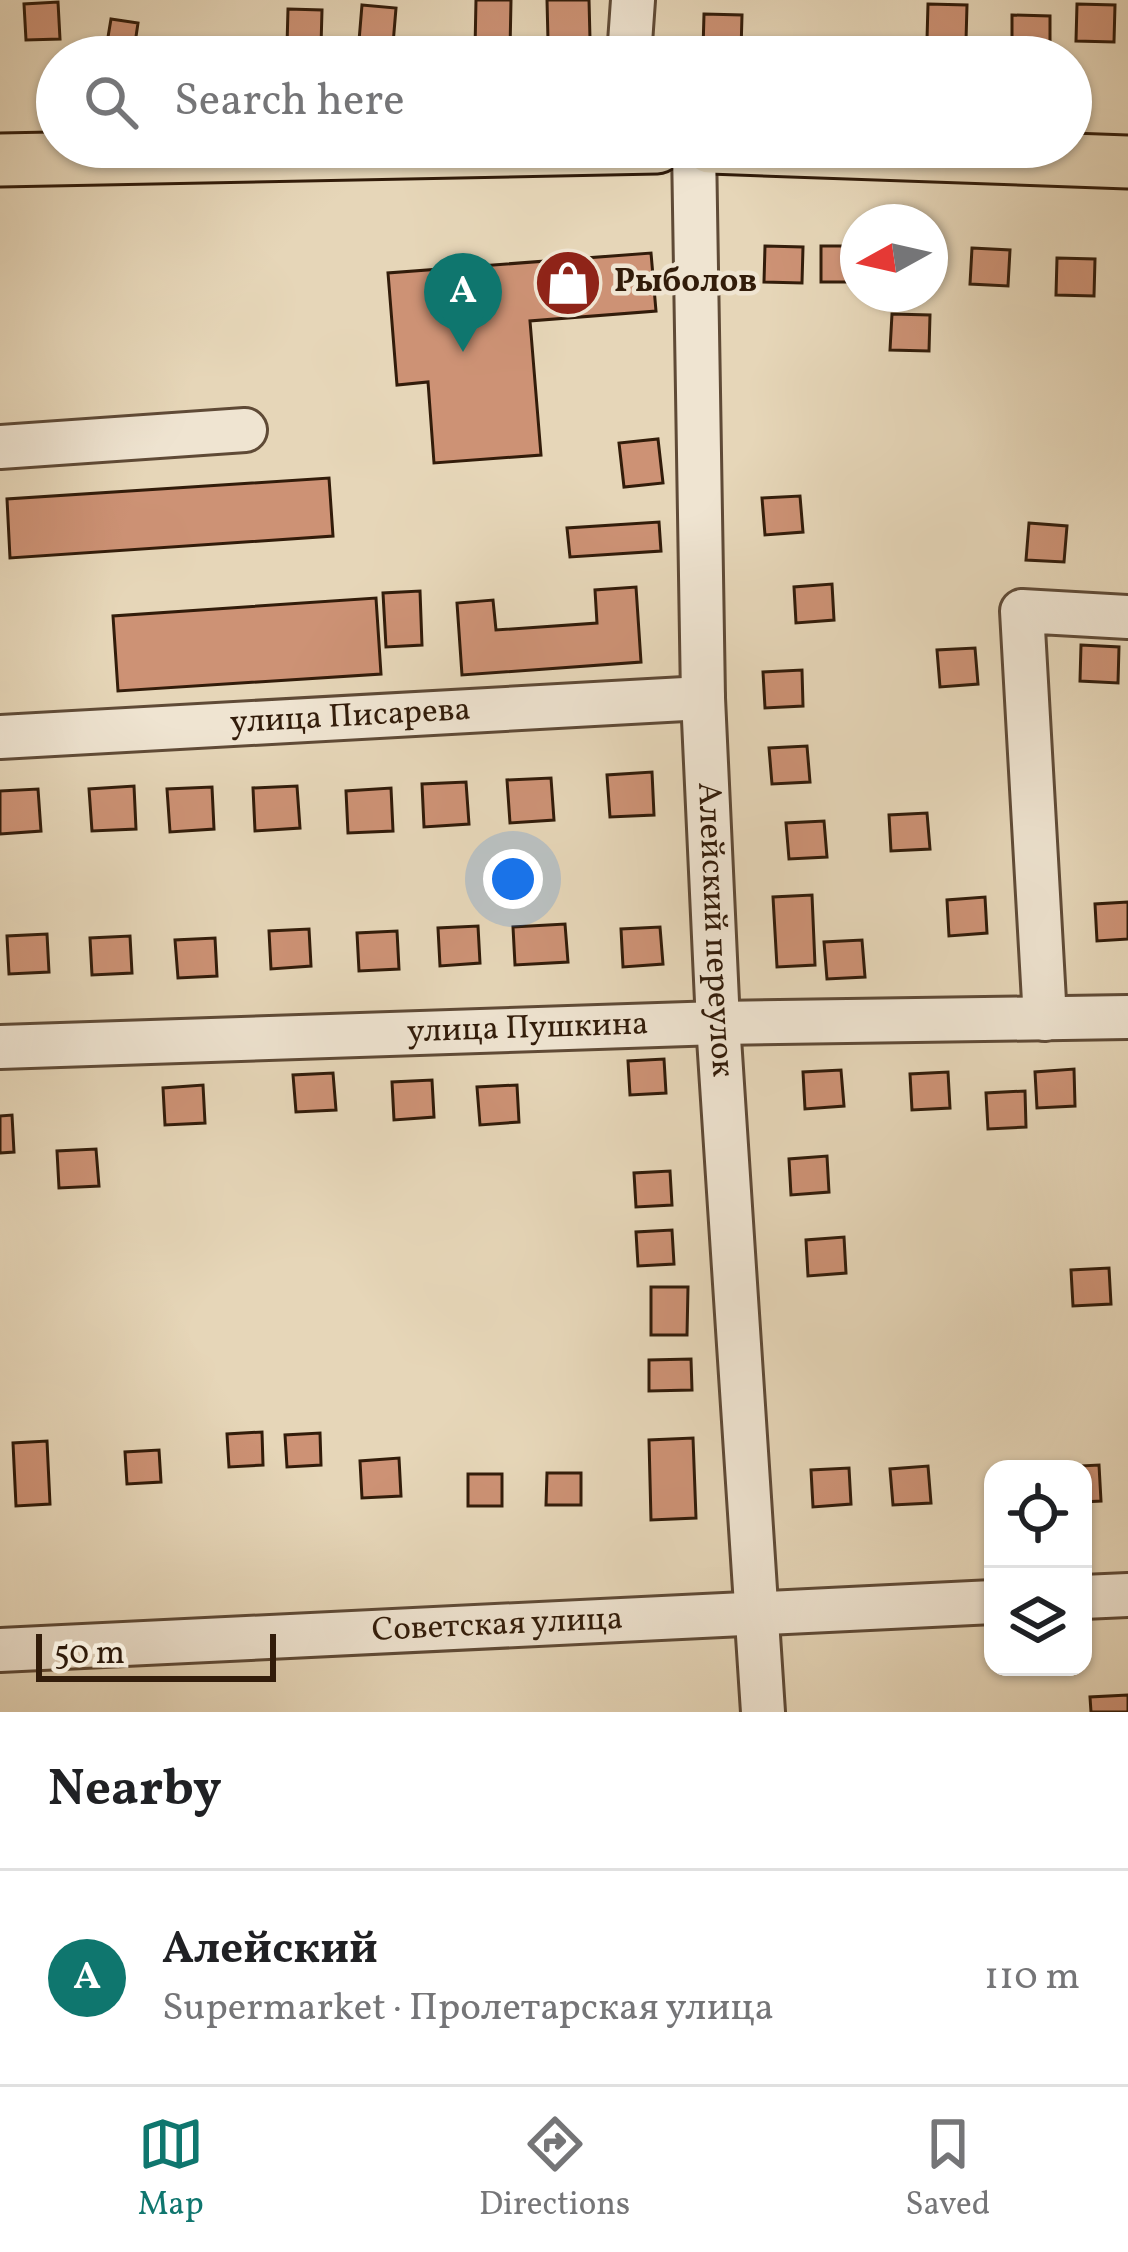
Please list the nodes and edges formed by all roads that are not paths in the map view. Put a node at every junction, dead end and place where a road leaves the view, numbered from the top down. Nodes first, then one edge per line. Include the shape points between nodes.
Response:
1 (633, 0) edge
2 (630, 36) edge
3 (36, 159) edge
4 (0, 160) edge
5 (1092, 161) edge
6 (1128, 162) edge
7 (694, 168) edge
8 (244, 430) dead end
9 (0, 447) edge
10 (1128, 617) edge
11 (703, 698) junction
12 (0, 737) edge
13 (1128, 1017) edge
14 (1046, 1019) junction
15 (718, 1023) junction
16 (0, 1047) edge
17 (1128, 1595) edge
18 (1092, 1597) edge
19 (984, 1603) edge
20 (757, 1616) junction
21 (0, 1650) edge
22 (763, 1712) edge

1 - 2 street
3 - 4 main road
5 - 6 main road
7 - 11 street, Алейский переулок
8 - 9 street
10 - 14 street via 1022,611
11 - 12 street, улица Писарева
11 - 15 street, Алейский переулок
13 - 14 street, улица Пушкина
14 - 15 street, улица Пушкина
15 - 16 street, улица Пушкина
15 - 20 street, Алейский переулок
17 - 18 street
19 - 20 street, Советская улица
20 - 21 street, Советская улица
20 - 22 street, Алейский переулок

